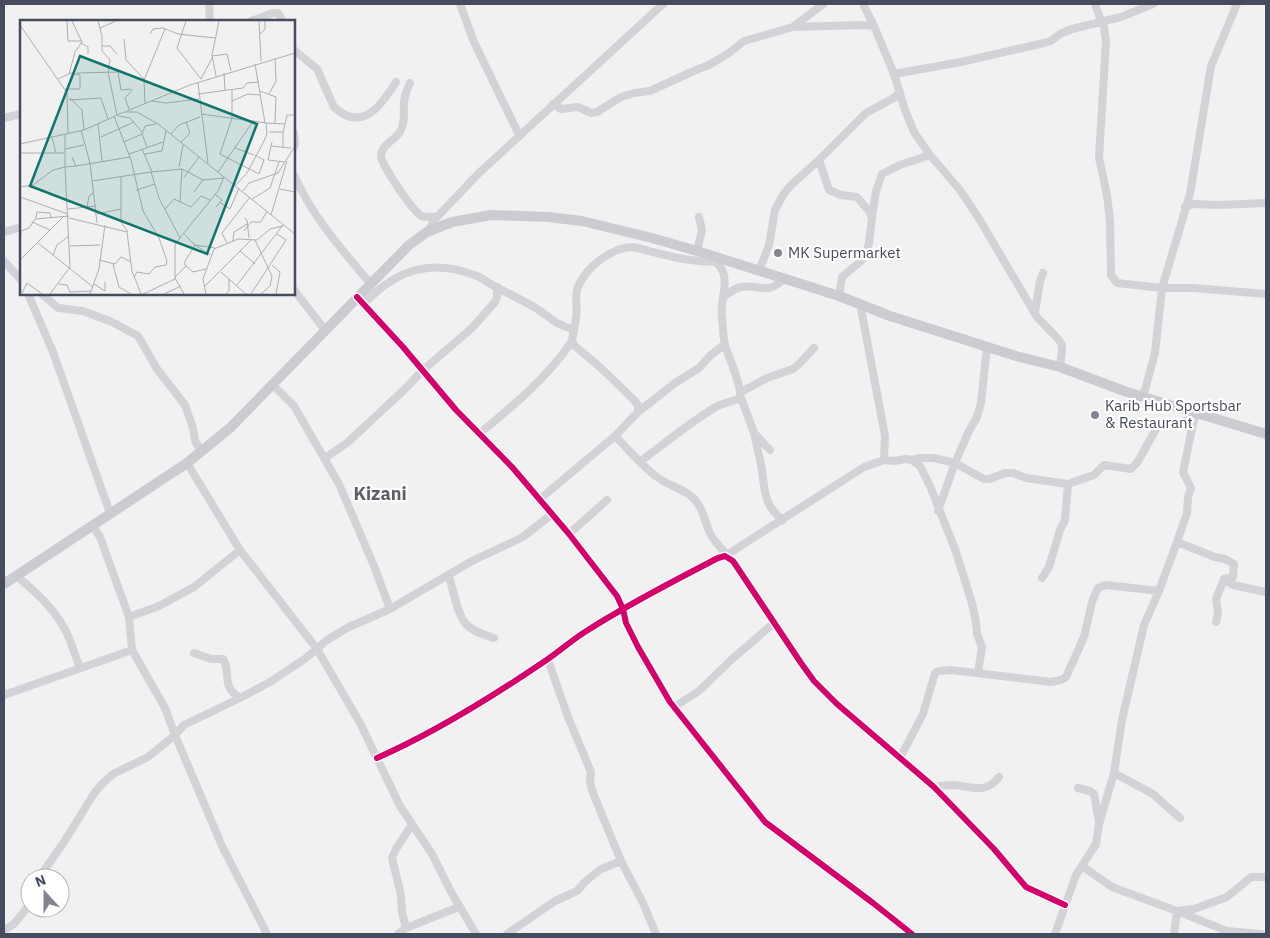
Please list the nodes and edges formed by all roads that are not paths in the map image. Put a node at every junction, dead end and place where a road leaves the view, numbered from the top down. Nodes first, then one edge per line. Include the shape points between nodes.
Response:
1 (209, 4) edge
2 (460, 4) edge
3 (663, 4) edge
4 (823, 4) edge
5 (863, 4) edge
6 (1095, 4) edge
7 (1153, 4) edge
8 (1237, 4) edge
9 (210, 20) edge
10 (254, 20) edge
11 (282, 20) edge
12 (1102, 21) junction
13 (793, 26) junction
14 (874, 26) junction
15 (295, 51) edge
16 (894, 74) junction
17 (396, 82) dead end
18 (410, 83) dead end
19 (900, 93) junction
20 (553, 104) junction
21 (20, 114) edge
22 (4, 118) edge
23 (520, 135) junction
24 (930, 155) junction
25 (819, 160) junction
26 (295, 177) edge
27 (1266, 204) edge
28 (1185, 207) junction
29 (437, 217) junction
30 (699, 217) dead end
31 (872, 218) junction
32 (20, 227) edge
33 (4, 232) edge
34 (428, 232) junction
35 (697, 251) junction
36 (4, 261) edge
37 (728, 261) junction
38 (716, 262) junction
39 (759, 271) junction
40 (1043, 273) dead end
41 (784, 278) junction
42 (20, 279) edge
43 (370, 284) junction
44 (497, 288) junction
45 (1162, 288) junction
46 (295, 291) edge
47 (1266, 294) edge
48 (28, 295) edge
49 (44, 295) edge
50 (46, 295) edge
51 (840, 296) junction
52 (723, 297) junction
53 (361, 300) junction
54 (860, 303) junction
55 (33, 304) junction
56 (1035, 312) junction
57 (573, 329) junction
58 (324, 330) junction
59 (572, 341) junction
60 (725, 344) junction
61 (988, 347) junction
62 (814, 348) dead end
63 (1060, 367) junction
64 (422, 371) junction
65 (273, 385) junction
66 (740, 394) junction
67 (1143, 397) junction
68 (638, 408) junction
69 (1195, 416) junction
70 (754, 433) junction
71 (480, 434) junction
72 (1266, 434) edge
73 (615, 436) junction
74 (770, 450) dead end
75 (202, 452) junction
76 (325, 458) junction
77 (884, 460) junction
78 (912, 460) junction
79 (641, 462) junction
80 (187, 463) junction
81 (955, 463) junction
82 (1068, 484) junction
83 (540, 499) junction
84 (607, 500) dead end
85 (938, 510) junction
86 (110, 513) junction
87 (552, 514) junction
88 (783, 520) junction
89 (92, 525) junction
90 (569, 534) junction
91 (1177, 542) junction
92 (240, 550) junction
93 (726, 555) junction
94 (16, 576) junction
95 (449, 576) junction
96 (1042, 578) dead end
97 (1224, 579) junction
98 (4, 584) edge
99 (1159, 591) junction
100 (1266, 592) edge
101 (623, 609) junction
102 (390, 610) junction
103 (130, 617) junction
104 (1216, 622) dead end
105 (774, 623) junction
106 (494, 638) dead end
107 (317, 648) junction
108 (132, 650) junction
109 (194, 653) dead end
110 (548, 660) junction
111 (80, 668) junction
112 (978, 673) junction
113 (4, 695) edge
114 (240, 698) junction
115 (674, 707) junction
116 (170, 722) junction
117 (184, 725) junction
118 (175, 735) junction
119 (377, 758) junction
120 (900, 758) junction
121 (1114, 773) junction
122 (999, 777) dead end
123 (934, 787) junction
124 (1078, 788) dead end
125 (1180, 818) dead end
126 (1100, 824) junction
127 (412, 826) junction
128 (621, 861) junction
129 (1082, 866) junction
130 (46, 868) edge
131 (1266, 877) edge
132 (1065, 905) junction
133 (459, 907) junction
134 (1177, 911) junction
135 (20, 916) edge
136 (406, 928) junction
137 (4, 930) edge
138 (267, 934) edge
139 (398, 934) edge
140 (476, 934) edge
141 (507, 934) edge
142 (656, 934) edge
143 (912, 934) edge
144 (1055, 934) edge
145 (1174, 934) edge
146 (1261, 934) edge

1 - 9 street
2 - 23 street via 474,42
3 - 20 street
4 - 13 street
5 - 14 street
6 - 12 street
7 - 12 street
8 - 28 street via 1215,54
10 - 11 street via 273,13 278,13
12 - 16 street via 1066,31 1044,43
12 - 45 street via 1106,41 1099,158 1110,221 1111,274 1117,283
13 - 14 street
13 - 20 street via 744,42 709,65 650,91 621,97 597,112 578,107 561,109
14 - 16 street
15 - 17 street via 316,69 334,107 355,118 362,118 372,111
16 - 19 street
18 - 29 street via 404,99 402,127 383,148 381,158 417,213
19 - 24 street via 914,132
19 - 25 street via 866,113
20 - 23 street
21 - 22 street
23 - 29 street
24 - 31 street via 882,174
24 - 56 street via 960,190
25 - 31 street via 830,190 857,197
25 - 39 street via 783,195 775,210 769,245
26 - 43 street via 312,210
27 - 28 street via 1194,204
28 - 45 street
29 - 34 street
30 - 35 street via 702,230
31 - 51 street via 866,254 842,277
32 - 33 street
34 - 35 main road via 452,222 491,216 548,217 591,223
34 - 43 main road via 408,245
35 - 37 main road
36 - 42 street
37 - 38 street
37 - 39 main road
38 - 52 street via 725,277
38 - 57 street via 696,262 633,247 610,252 579,285
39 - 41 main road
40 - 56 street
41 - 51 main road
41 - 52 street via 769,289 740,287
43 - 53 main road
44 - 53 street via 458,270 420,268
44 - 57 street via 534,307 560,326
44 - 64 street via 495,302 484,315
45 - 47 street
45 - 67 street via 1156,344
46 - 58 street
48 - 55 street
49 - 55 street
50 - 75 street via 58,308 112,322 138,336 184,405 195,441
51 - 54 main road
52 - 60 street via 721,312
53 - 58 main road
53 - 64 street
54 - 61 main road via 890,316
54 - 77 street via 885,436
55 - 86 street
56 - 63 street via 1062,345
57 - 59 street
58 - 65 main road
59 - 68 street
59 - 71 street via 524,395
60 - 66 street
60 - 68 street via 699,368 646,406
61 - 63 main road
61 - 81 street via 981,403
62 - 66 street via 793,369 767,378
63 - 67 main road
64 - 71 street
64 - 76 street via 347,443
65 - 75 main road
65 - 76 street via 294,406
66 - 70 street
66 - 79 street via 740,398 717,407 673,435
67 - 69 main road
68 - 73 street
69 - 72 main road
69 - 82 street via 1178,423 1160,422 1131,468 1104,465 1094,475
69 - 91 street via 1183,472 1191,488
70 - 74 street
70 - 88 street via 765,493 774,513
71 - 83 street
73 - 79 street
73 - 83 street
75 - 80 main road
76 - 102 street via 350,506
77 - 78 street
77 - 88 street via 864,467
78 - 81 street via 934,458
78 - 85 street via 920,466
79 - 93 street via 659,478 695,500 713,538
80 - 86 main road
80 - 92 street
81 - 82 street via 984,478 1013,473
81 - 85 street
82 - 96 street via 1065,520
83 - 87 street
84 - 90 street
85 - 112 street via 955,549 972,603 982,647
86 - 89 main road
87 - 90 street
87 - 95 street via 523,537 472,561
88 - 93 street
89 - 94 main road
89 - 103 street via 100,537
90 - 101 street via 617,596
91 - 97 street via 1234,564 1232,577
91 - 99 street
92 - 103 street via 194,587
92 - 107 street
93 - 101 street
93 - 105 street
94 - 98 main road
94 - 111 street via 61,622
95 - 102 street
95 - 106 street via 466,625
97 - 100 street via 1233,585
97 - 104 street via 1216,599
99 - 112 street via 1101,585 1092,602 1084,637 1066,677 1061,680 1051,682
99 - 121 street via 1144,625 1136,656
101 - 110 street via 577,637
101 - 115 street via 626,623 650,671
102 - 107 street via 349,627
103 - 108 street
105 - 115 street via 699,691
105 - 120 street via 820,686
107 - 114 street via 270,682
107 - 119 street
108 - 111 street
108 - 116 street
109 - 114 street via 223,659 226,681
110 - 119 street via 410,744
110 - 128 street via 591,772 593,793
111 - 113 street
112 - 120 street via 935,672 923,714
114 - 117 street
115 - 143 street via 765,822
116 - 117 street
116 - 118 street
117 - 118 street
118 - 130 street via 148,757 113,774 104,782
118 - 138 street via 222,846
119 - 127 street
120 - 123 street
121 - 125 street via 1153,794
121 - 126 street
122 - 123 street via 986,788
123 - 132 street via 1026,887
124 - 126 street via 1094,794
126 - 129 street via 1096,844
127 - 133 street via 432,854
127 - 136 street via 392,858
128 - 141 street via 602,869 577,891 555,901
128 - 142 street
129 - 132 street
129 - 134 street via 1112,887
131 - 134 street via 1251,877 1228,897 1194,909
132 - 144 street
133 - 136 street
133 - 140 street
134 - 145 street
134 - 146 street via 1227,931
135 - 137 street
136 - 139 street

